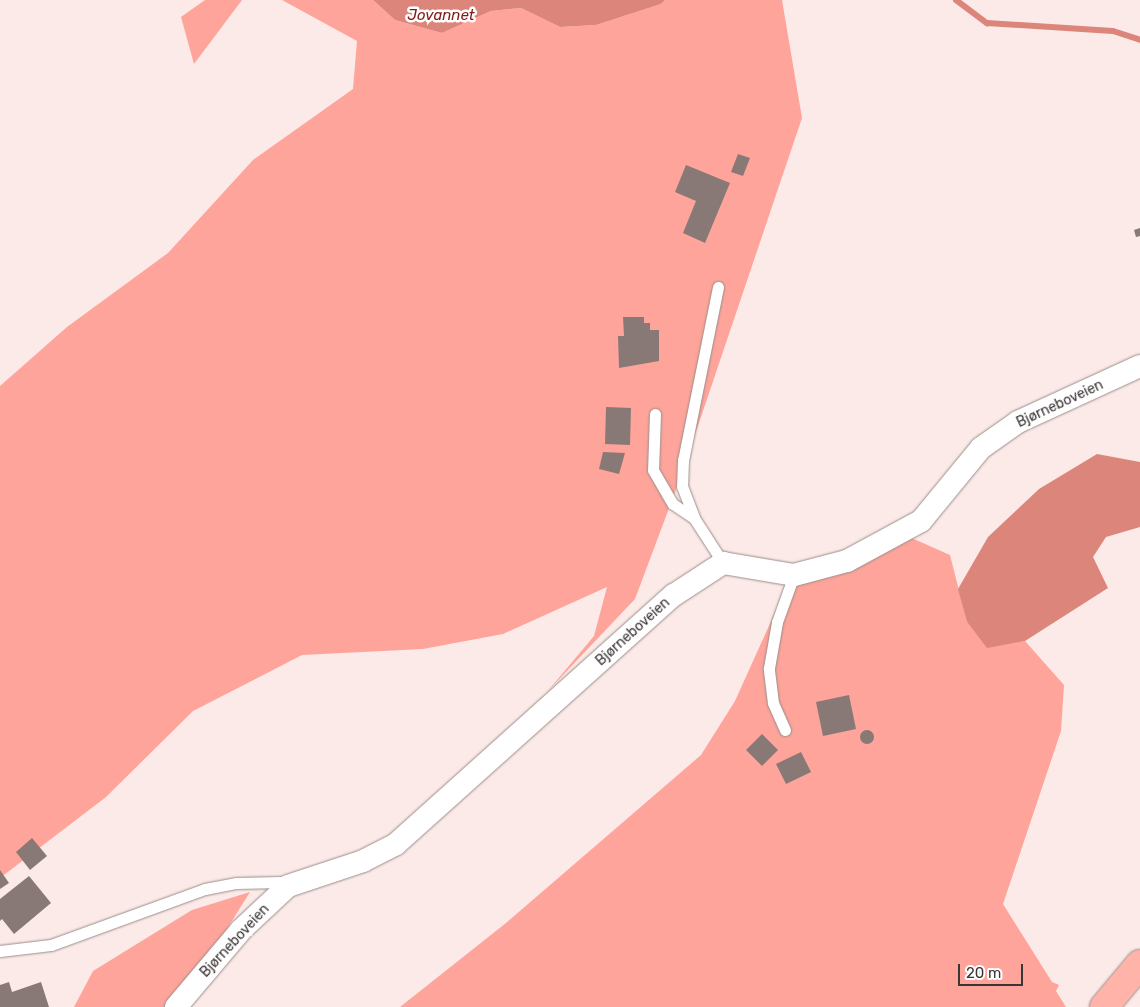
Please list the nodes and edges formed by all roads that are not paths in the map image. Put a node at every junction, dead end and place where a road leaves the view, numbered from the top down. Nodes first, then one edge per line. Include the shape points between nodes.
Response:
1 (718, 287) dead end
2 (1140, 366) edge
3 (655, 414) dead end
4 (694, 518) junction
5 (723, 563) junction
6 (794, 575) junction
7 (785, 730) dead end
8 (288, 886) junction
9 (0, 951) edge
10 (1140, 964) edge
11 (176, 1007) edge
12 (1104, 1007) edge

1 - 4 lane via 683,460 682,486
2 - 6 street, Bjørneboveien via 1018,422 981,448 921,521 848,561
3 - 4 lane via 652,470 673,504
4 - 5 lane
5 - 6 street, Bjørneboveien
5 - 8 street, Bjørneboveien via 674,595 396,844 363,861
6 - 7 lane via 777,622 769,668 773,703
8 - 9 lane via 280,882 236,883 205,889 51,945
8 - 11 street, Bjørneboveien via 241,930
10 - 12 highway

